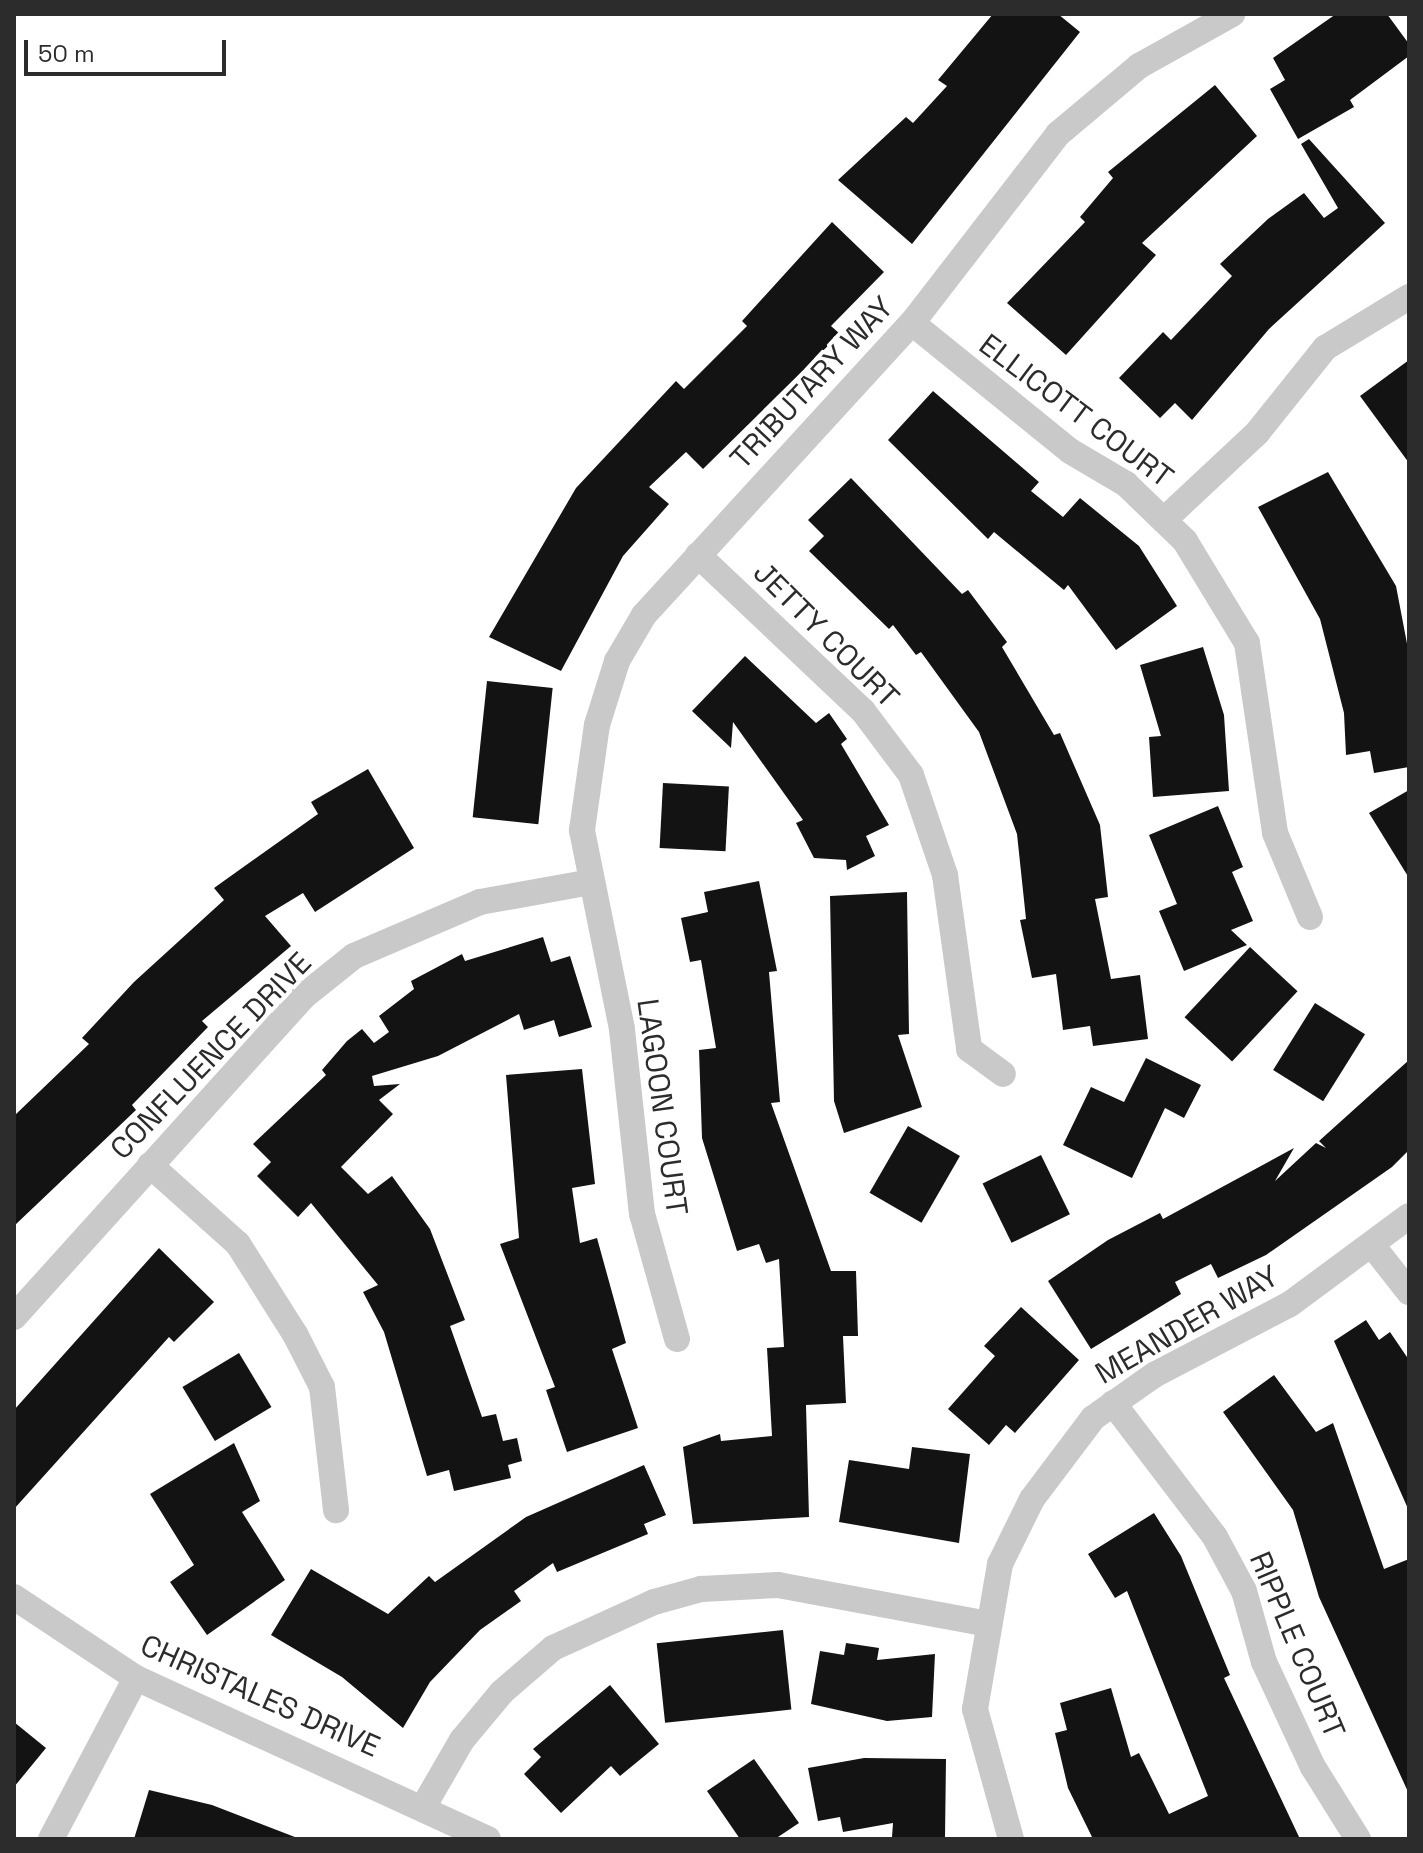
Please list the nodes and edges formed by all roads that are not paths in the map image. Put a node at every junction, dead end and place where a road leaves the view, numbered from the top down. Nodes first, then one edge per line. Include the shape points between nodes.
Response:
1 (1232, 14) edge
2 (1409, 297) edge
3 (912, 323) junction
4 (1164, 520) junction
5 (698, 555) junction
6 (591, 882) junction
7 (1310, 917) dead end
8 (1003, 1074) dead end
9 (150, 1165) junction
10 (1409, 1216) edge
11 (1372, 1245) junction
12 (1409, 1292) edge
13 (14, 1317) edge
14 (677, 1339) dead end
15 (1113, 1403) junction
16 (336, 1510) dead end
17 (14, 1597) edge
18 (988, 1624) junction
19 (136, 1678) junction
20 (425, 1804) junction
21 (51, 1839) edge
22 (488, 1839) edge
23 (1011, 1839) edge
24 (1358, 1839) edge

1 - 3 street, TRIBUTARY WAY via 1089,101
2 - 4 street via 1325,348 1257,433
3 - 4 street, ELLICOTT COURT
3 - 5 street, TRIBUTARY WAY
4 - 7 street, ELLICOTT COURT via 1247,643 1275,833
5 - 6 street, TRIBUTARY WAY via 644,615 617,661 588,773 582,830
5 - 8 street, JETTY COURT via 863,711 911,775 945,875 969,1049
6 - 9 street, CONFLUENCE DRIVE via 480,902 354,956 304,996
6 - 14 street, LAGOON COURT via 622,1029 642,1214
9 - 13 street, CONFLUENCE DRIVE
9 - 16 street via 238,1244 295,1334 322,1387
10 - 11 street, MEANDER WAY
11 - 12 street
11 - 15 street, MEANDER WAY via 1290,1304
15 - 18 street, MEANDER WAY via 1093,1418 1032,1499 1000,1564
15 - 24 street, RIPPLE COURT via 1215,1537 1244,1591 1264,1662 1307,1754
17 - 19 street, CHRISTALES DRIVE
18 - 20 street via 778,1585 701,1589 654,1602 553,1648 502,1692 462,1740
18 - 23 street, MEANDER WAY via 975,1709
19 - 20 street, CHRISTALES DRIVE
19 - 21 street
20 - 22 street, CHRISTALES DRIVE

